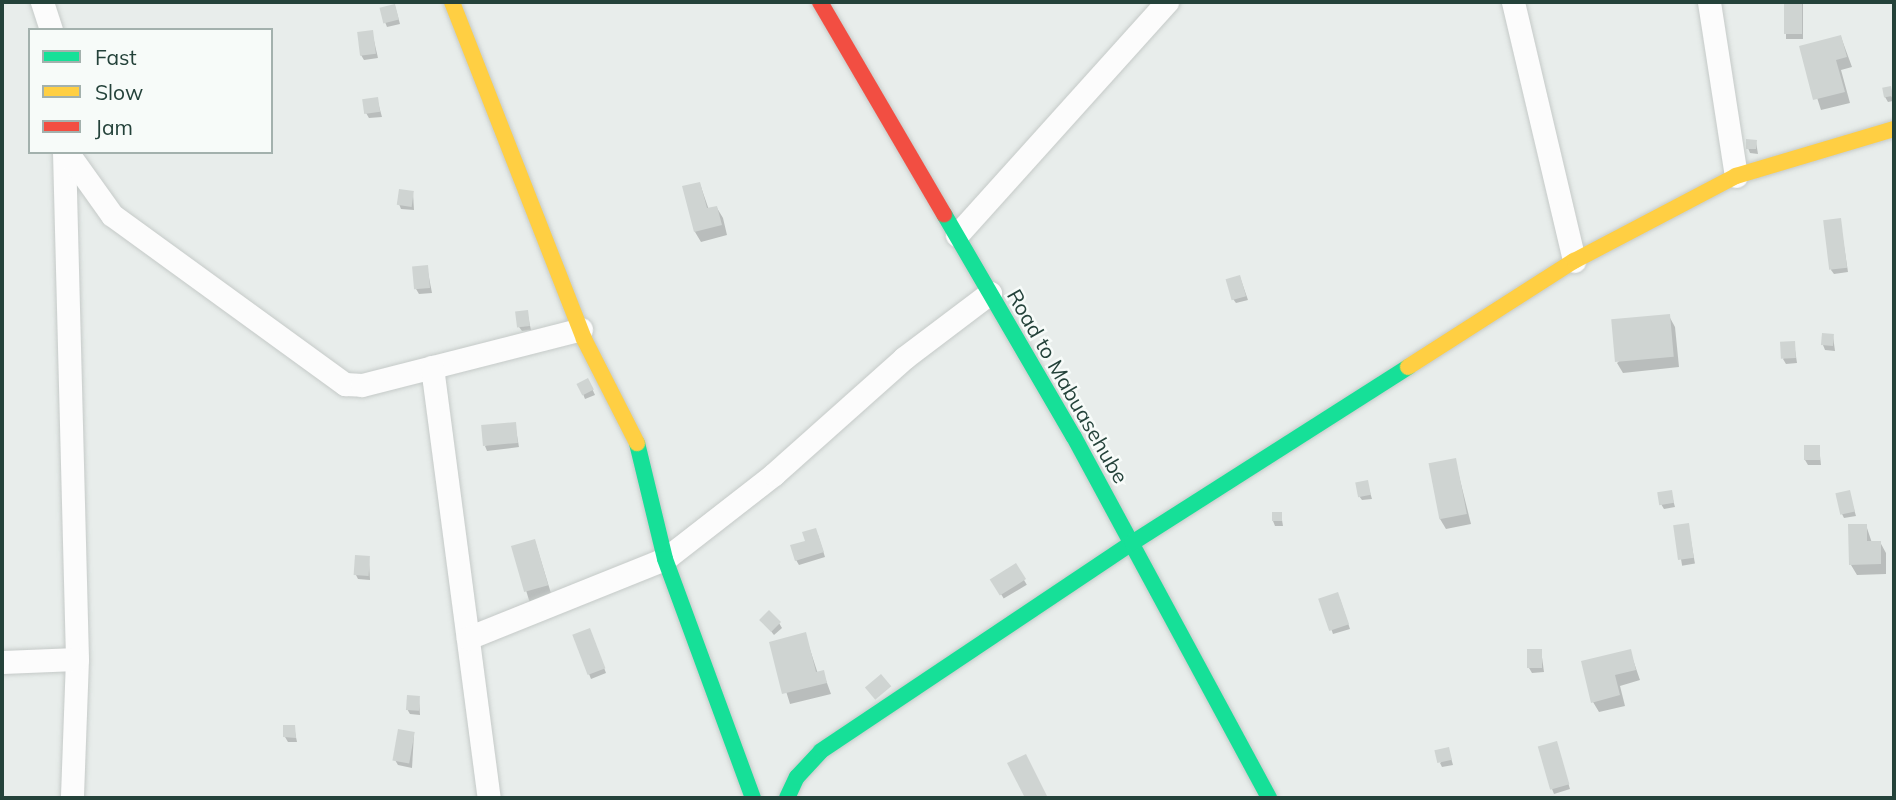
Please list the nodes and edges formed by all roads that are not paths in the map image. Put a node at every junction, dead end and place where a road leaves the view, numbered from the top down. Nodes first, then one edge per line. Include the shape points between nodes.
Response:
1 (42, 2) edge
2 (452, 2) edge
3 (820, 2) edge
4 (1167, 2) edge
5 (1513, 2) edge
6 (1709, 2) edge
7 (50, 28) edge
8 (1894, 129) edge
9 (66, 154) edge
10 (67, 154) edge
11 (1736, 176) junction
12 (957, 235) junction
13 (1574, 261) junction
14 (990, 293) junction
15 (581, 329) junction
16 (432, 367) junction
17 (1132, 543) junction
18 (665, 559) junction
19 (468, 638) junction
20 (77, 659) junction
21 (2, 662) edge
22 (72, 798) edge
23 (489, 798) edge
24 (753, 798) edge
25 (787, 798) edge
26 (1269, 798) edge

1 - 7 street
2 - 15 street
3 - 12 street, Road to Mabuasehube
4 - 12 street
5 - 13 street
6 - 11 street
8 - 11 street
9 - 20 street
10 - 16 street via 112,215 265,323 330,377 362,385
11 - 13 street
12 - 14 street, Road to Mabuasehube
13 - 17 street
14 - 17 street, Road to Mabuasehube
14 - 18 street via 904,358 774,474
15 - 16 street
15 - 18 street via 639,447
16 - 19 street
17 - 25 street via 821,751 797,777
17 - 26 street, Road to Mabuasehube
18 - 19 street
18 - 24 street
19 - 23 street
20 - 21 street
20 - 22 street

